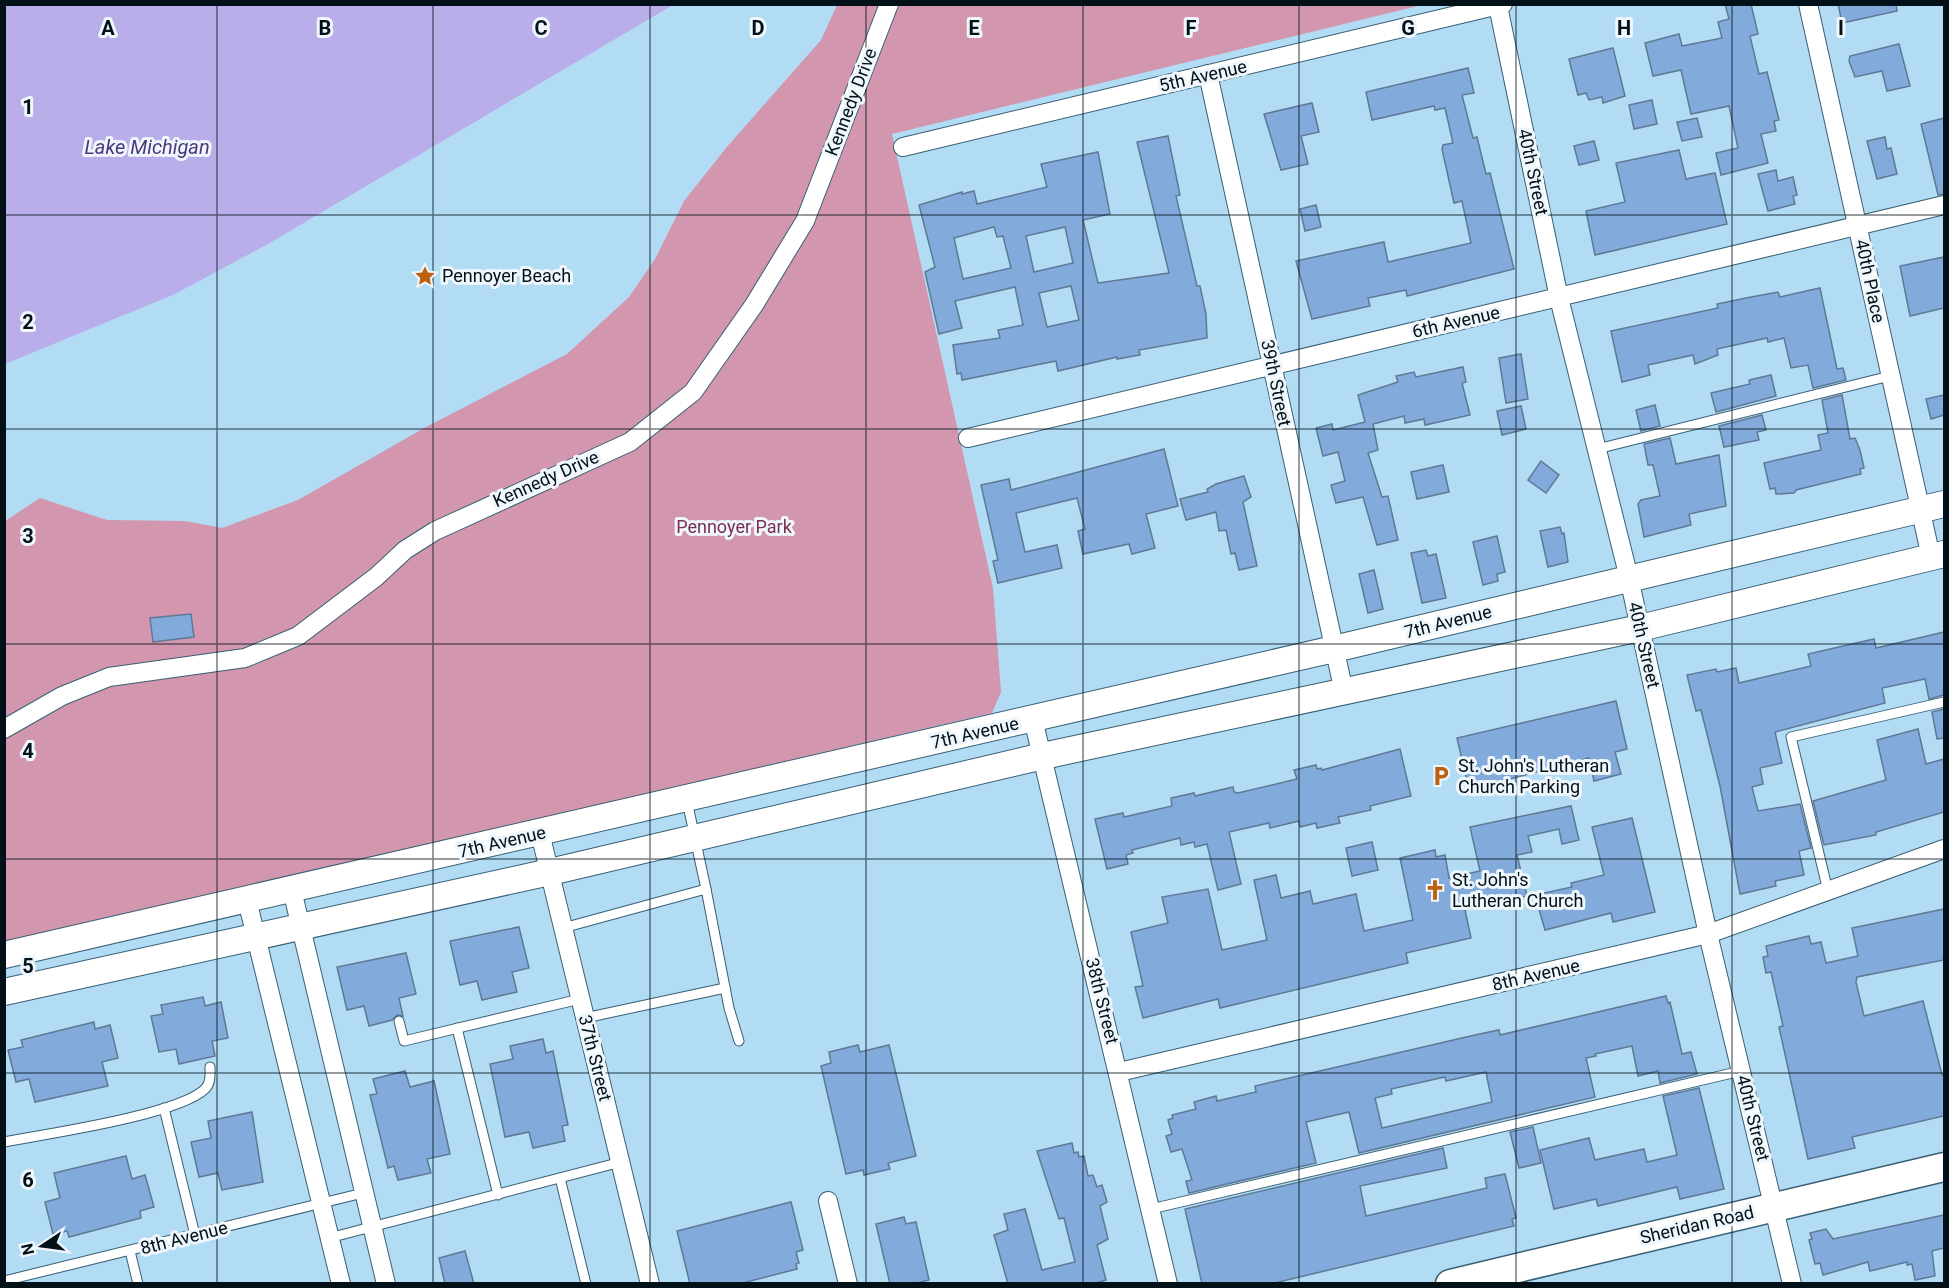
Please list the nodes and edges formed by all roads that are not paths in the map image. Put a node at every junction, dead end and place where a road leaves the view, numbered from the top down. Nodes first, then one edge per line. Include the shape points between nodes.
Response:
1 (889, 4) edge
2 (1808, 4) edge
3 (1500, 5) edge
4 (1208, 75) junction
5 (903, 147) dead end
6 (1944, 205) edge
7 (1857, 225) junction
8 (1559, 298) junction
9 (1272, 365) junction
10 (1890, 376) junction
11 (968, 438) dead end
12 (1597, 449) junction
13 (1932, 507) edge
14 (1938, 556) edge
15 (1629, 578) junction
16 (1640, 628) junction
17 (1334, 649) junction
18 (1344, 692) junction
19 (1944, 702) edge
20 (1033, 719) junction
21 (4, 729) edge
22 (1043, 756) junction
23 (687, 799) junction
24 (540, 833) junction
25 (695, 838) junction
26 (1944, 849) edge
27 (550, 872) junction
28 (706, 889) junction
29 (292, 890) junction
30 (1827, 891) junction
31 (247, 900) junction
32 (300, 925) junction
33 (564, 928) junction
34 (1708, 934) junction
35 (255, 936) junction
36 (4, 956) edge
37 (725, 988) junction
38 (4, 992) edge
39 (580, 999) junction
40 (585, 1018) junction
41 (399, 1021) dead end
42 (457, 1028) junction
43 (739, 1041) dead end
44 (210, 1067) dead end
45 (1741, 1071) junction
46 (1119, 1072) junction
47 (164, 1108) junction
48 (4, 1142) edge
49 (621, 1162) junction
50 (1944, 1167) edge
51 (560, 1178) junction
52 (363, 1193) junction
53 (498, 1194) junction
54 (828, 1201) dead end
55 (320, 1204) junction
56 (1775, 1206) junction
57 (1151, 1209) junction
58 (372, 1228) junction
59 (195, 1235) junction
60 (329, 1238) junction
61 (130, 1251) junction
62 (4, 1281) edge
63 (138, 1284) edge
64 (341, 1284) edge
65 (386, 1284) edge
66 (586, 1284) edge
67 (650, 1284) edge
68 (848, 1284) edge
69 (1168, 1284) edge
70 (1450, 1284) edge
71 (1792, 1284) edge

1 - 21 street, Kennedy Drive via 805,221 754,305 693,392 630,442 435,531 405,550 376,578 298,636 245,658 109,676 90,682
2 - 7 street, 40th Place
3 - 4 street, 5th Avenue
3 - 8 street, 40th Street
4 - 5 street, 5th Avenue
4 - 9 street, 39th Street
6 - 7 street, 6th Avenue
7 - 8 street, 6th Avenue
7 - 10 street, 40th Place
8 - 9 street, 6th Avenue
8 - 12 street, 40th Street
9 - 11 street, 6th Avenue
9 - 17 street, 39th Street
10 - 12 lane
10 - 13 street, 40th Place
12 - 15 street, 40th Street
13 - 14 street, 40th Place
13 - 15 street, 7th Avenue
14 - 16 street
15 - 16 street, 40th Street
15 - 17 street, 7th Avenue
16 - 18 street
16 - 34 street, 40th Street
17 - 18 street, 39th Street
17 - 20 street, 7th Avenue
18 - 22 street
19 - 30 lane via 1791,737
20 - 22 street, 38th Street
20 - 23 street, 7th Avenue
22 - 25 street
22 - 46 street, 38th Street
23 - 24 street, 7th Avenue
23 - 25 lane
24 - 27 street, 37th Street
24 - 29 street, 7th Avenue
25 - 27 street
25 - 28 lane
26 - 30 street, 8th Avenue
27 - 32 street
27 - 33 street, 37th Street
28 - 33 lane
28 - 37 lane
29 - 31 street, 7th Avenue
29 - 32 street
30 - 34 street, 8th Avenue
31 - 35 street
31 - 36 street, 7th Avenue
32 - 35 street
32 - 52 street
33 - 39 street, 37th Street
34 - 45 street, 40th Street
34 - 46 street, 8th Avenue
35 - 38 street
35 - 55 street
37 - 40 lane
37 - 43 lane
39 - 40 street, 37th Street
39 - 42 lane
40 - 49 street, 37th Street
41 - 42 lane via 404,1041
42 - 53 lane
44 - 47 lane via 210,1081 205,1089
45 - 56 street, 40th Street
45 - 57 lane
46 - 57 street, 38th Street
47 - 48 lane
47 - 59 lane
49 - 51 lane
49 - 67 street, 37th Street
50 - 56 main road, Sheridan Road
51 - 53 lane
51 - 66 lane
52 - 55 lane, 8th Avenue
52 - 58 street
53 - 58 lane
54 - 68 street
55 - 59 lane, 8th Avenue
55 - 60 street
56 - 70 main road, Sheridan Road
56 - 71 street, 40th Street
57 - 69 street, 38th Street
58 - 60 lane
58 - 65 street
59 - 61 lane, 8th Avenue
60 - 64 street
61 - 62 lane, 8th Avenue
61 - 63 lane

